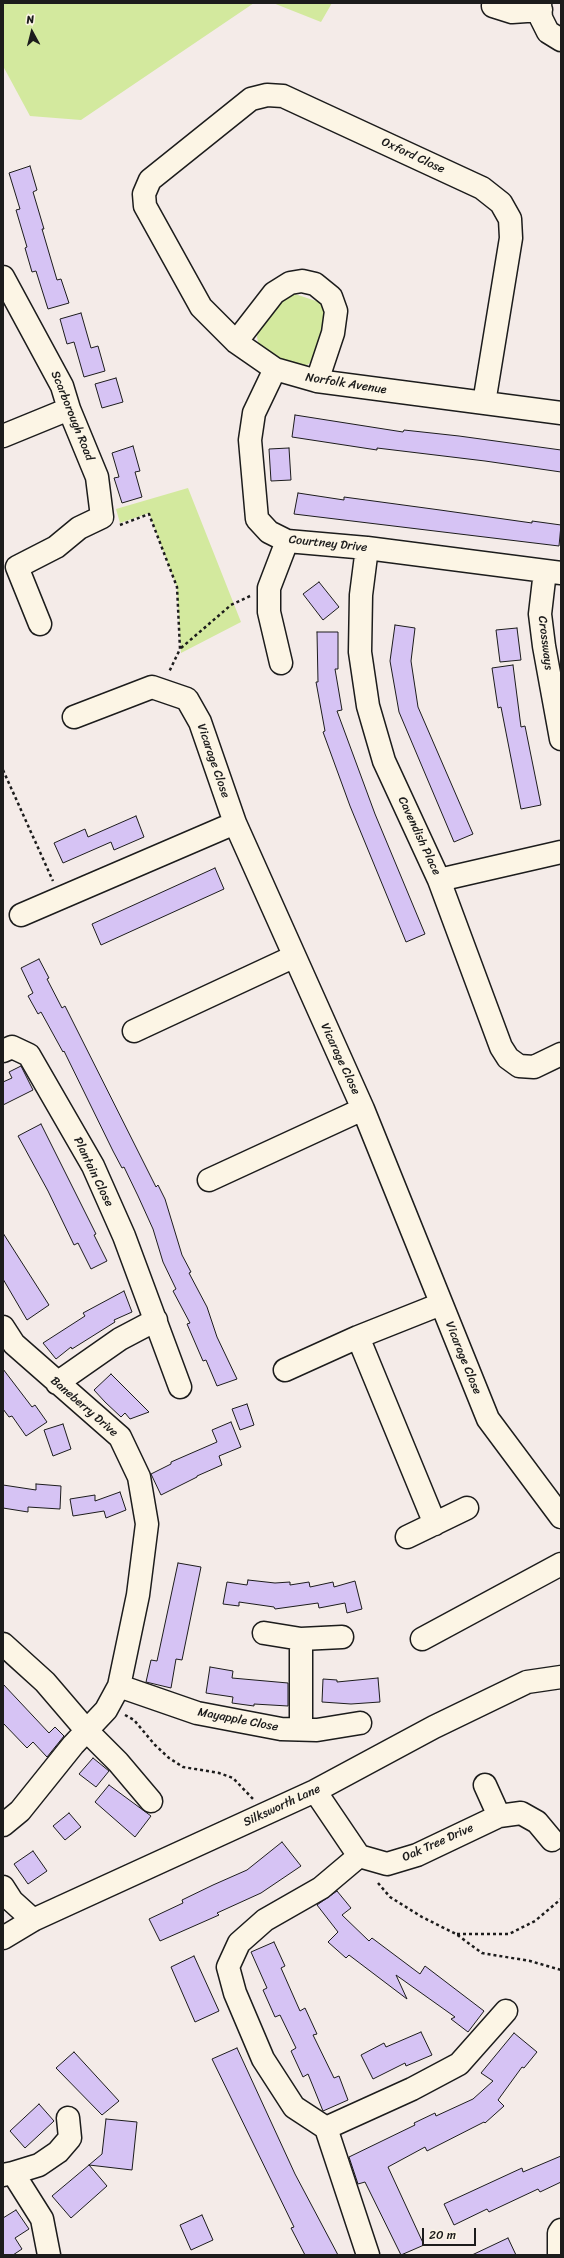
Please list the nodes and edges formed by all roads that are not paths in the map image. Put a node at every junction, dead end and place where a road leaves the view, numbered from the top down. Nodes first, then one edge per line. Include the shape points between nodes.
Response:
1 (493, 6) dead end
2 (540, 6) edge
3 (561, 40) edge
4 (150, 180) joint
5 (3, 277) edge
6 (236, 342) junction
7 (275, 368) junction
8 (317, 381) junction
9 (484, 403) junction
10 (69, 409) junction
11 (561, 413) edge
12 (3, 436) edge
13 (287, 541) junction
14 (367, 548) junction
15 (553, 572) edge
16 (40, 624) dead end
17 (281, 663) dead end
18 (74, 717) dead end
19 (561, 738) edge
20 (235, 823) junction
21 (561, 852) edge
22 (439, 880) junction
23 (21, 915) dead end
24 (293, 957) junction
25 (134, 1031) dead end
26 (3, 1051) edge
27 (561, 1054) edge
28 (363, 1109) junction
29 (209, 1180) dead end
30 (441, 1304) junction
31 (156, 1320) junction
32 (3, 1327) edge
33 (358, 1337) junction
34 (285, 1370) dead end
35 (57, 1383) junction
36 (180, 1387) dead end
37 (467, 1508) dead end
38 (561, 1517) edge
39 (435, 1524) junction
40 (406, 1537) dead end
41 (561, 1564) edge
42 (264, 1633) dead end
43 (342, 1637) dead end
44 (301, 1638) junction
45 (422, 1639) dead end
46 (3, 1644) edge
47 (561, 1677) edge
48 (119, 1686) junction
49 (360, 1722) dead end
50 (301, 1730) junction
51 (86, 1731) junction
52 (484, 1785) dead end
53 (315, 1791) junction
54 (151, 1801) dead end
55 (499, 1816) junction
56 (3, 1825) edge
57 (552, 1840) dead end
58 (359, 1856) junction
59 (3, 1887) edge
60 (33, 1920) junction
61 (3, 1938) edge
62 (506, 2011) dead end
63 (68, 2118) dead end
64 (326, 2128) junction
65 (8, 2174) edge
66 (561, 2230) edge
67 (50, 2255) edge
68 (368, 2255) edge
69 (559, 2255) edge

1 - 2 street via 512,12
2 - 3 street via 541,18 548,32
4 - 6 street, Norfolk Avenue via 144,194 145,206 201,307
4 - 9 street, Oxford Close via 251,99 267,95 283,96 482,188 501,202 510,219 511,238
5 - 10 street, Scarborough Road via 62,386
6 - 7 street, Norfolk Avenue
6 - 8 street via 274,293 290,283 302,281 315,284 331,297 336,311 333,333
7 - 8 street, Norfolk Avenue
7 - 13 street, Courtney Drive via 254,413 250,440 252,485 257,519 269,532
8 - 9 street, Norfolk Avenue
9 - 11 street, Norfolk Avenue
10 - 12 street
10 - 16 street, Scarborough Road via 97,477 102,517 79,528 56,547 17,567
13 - 14 street, Courtney Drive
13 - 17 street via 269,588 270,612
14 - 15 street, Courtney Drive
14 - 22 street, Cavendish Place via 361,595 360,652 368,706 384,761
15 - 19 street, Crossways via 540,614
18 - 20 street, Vicarage Close via 152,688 187,699 200,722
20 - 23 street
20 - 24 street, Vicarage Close
21 - 22 street
22 - 27 street, Cavendish Place via 501,1047 508,1058 519,1066 534,1067
24 - 25 street
24 - 28 street, Vicarage Close
26 - 31 street, Plantain Close via 12,1047 29,1055 55,1099 93,1166 124,1236
28 - 29 street
28 - 30 street, Vicarage Close
30 - 33 street
30 - 38 street, Vicarage Close via 488,1419
31 - 35 street via 120,1339
31 - 36 street, Plantain Close
32 - 35 street, Baneberry Drive via 14,1344
33 - 34 street
33 - 39 street
35 - 48 street, Baneberry Drive via 120,1437 139,1477 147,1524 138,1594
37 - 39 street
39 - 40 street
41 - 45 street
42 - 44 street
43 - 44 street
44 - 50 street
46 - 51 street via 45,1682
47 - 53 street, Silksworth Lane via 527,1682 434,1727
48 - 50 street, Mayapple Close via 197,1713 281,1729
48 - 51 street, Baneberry Drive via 109,1706
49 - 50 street, Mayapple Close via 317,1730
51 - 54 street via 118,1762
51 - 56 street, Baneberry Drive via 20,1811
52 - 55 street
53 - 58 street
53 - 60 street, Silksworth Lane
55 - 57 street, Oak Tree Drive via 521,1813 537,1822
55 - 58 street, Oak Tree Drive via 417,1855 388,1864
58 - 64 street via 321,1888 265,1920 239,1943 228,1966 235,1993 263,2059 294,2107
59 - 60 street via 12,1901
60 - 61 street, Silksworth Lane
62 - 64 street via 459,2064 412,2089
63 - 65 street via 70,2138 58,2152 39,2165
64 - 68 street
65 - 67 street via 42,2219
66 - 69 street

